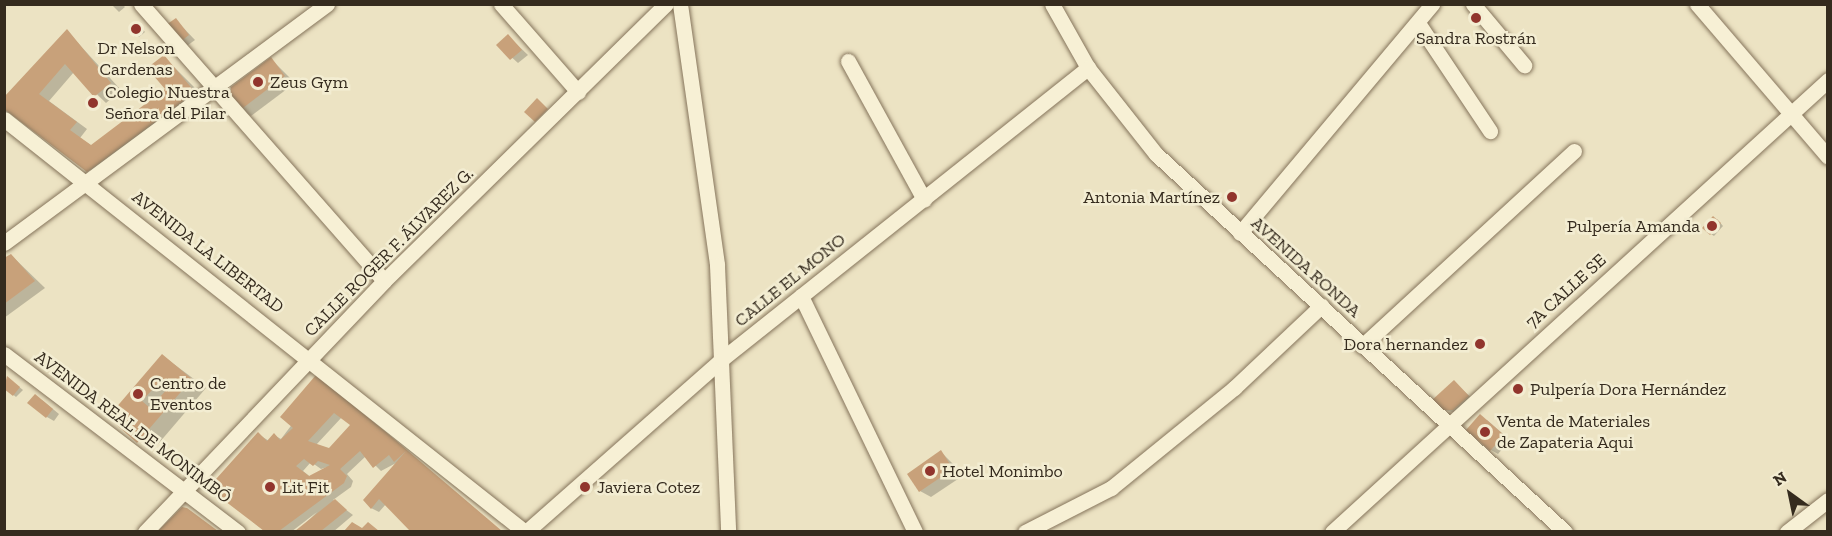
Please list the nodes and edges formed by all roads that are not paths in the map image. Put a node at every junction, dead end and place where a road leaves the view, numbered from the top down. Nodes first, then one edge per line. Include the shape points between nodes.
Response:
1 (141, 4) edge
2 (327, 4) edge
3 (501, 4) edge
4 (666, 4) edge
5 (680, 4) edge
6 (1052, 4) edge
7 (1432, 4) edge
8 (1473, 4) edge
9 (1697, 4) edge
10 (1418, 23) junction
11 (848, 61) dead end
12 (1524, 65) dead end
13 (1088, 68) junction
14 (1827, 80) edge
15 (211, 87) junction
16 (578, 92) junction
17 (1792, 111) junction
18 (4, 119) edge
19 (1490, 130) dead end
20 (1574, 151) dead end
21 (1827, 157) edge
22 (84, 180) junction
23 (924, 199) junction
24 (1240, 233) junction
25 (4, 243) edge
26 (384, 281) junction
27 (801, 296) junction
28 (1321, 306) junction
29 (1362, 346) junction
30 (4, 354) edge
31 (311, 357) junction
32 (722, 360) junction
33 (1448, 426) junction
34 (182, 490) junction
35 (1827, 500) edge
36 (1346, 518) junction
37 (145, 531) edge
38 (238, 531) edge
39 (525, 531) edge
40 (728, 531) edge
41 (915, 531) edge
42 (1025, 531) edge
43 (1332, 531) edge
44 (1356, 531) edge
45 (1565, 531) edge
46 (1787, 531) edge

1 - 15 street
2 - 15 street
3 - 16 street
4 - 16 street, CALLE ROGER F. ÁLVAREZ G.
5 - 32 street via 717,265
6 - 13 street, AVENIDA RONDA
7 - 10 street
8 - 12 street
9 - 17 street
10 - 19 street
10 - 24 street
11 - 23 street
13 - 23 street, CALLE EL MONO
13 - 24 street, AVENIDA RONDA via 1156,153
14 - 17 street, 7A CALLE SE
15 - 22 street
15 - 26 street
16 - 26 street, CALLE ROGER F. ÁLVAREZ G.
17 - 21 street
17 - 33 street, 7A CALLE SE
18 - 22 street, AVENIDA LA LIBERTAD
20 - 29 street
22 - 25 street
22 - 31 street, AVENIDA LA LIBERTAD
23 - 27 street, CALLE EL MONO
24 - 28 street, AVENIDA RONDA
26 - 31 street, CALLE ROGER F. ÁLVAREZ G.
27 - 32 street, CALLE EL MONO
27 - 41 street
28 - 29 street, AVENIDA RONDA
28 - 42 street via 1234,388 1112,488
29 - 33 street, AVENIDA RONDA
30 - 34 street, AVENIDA REAL DE MONIMBÓ
31 - 34 street, CALLE ROGER F. ÁLVAREZ G.
31 - 39 street, AVENIDA LA LIBERTAD
32 - 39 street, CALLE EL MONO
32 - 40 street
33 - 36 street, 7A CALLE SE
33 - 45 street, AVENIDA RONDA
34 - 37 street, CALLE ROGER F. ÁLVAREZ G.
34 - 38 street, AVENIDA REAL DE MONIMBÓ
35 - 46 street
36 - 43 street, 7A CALLE SE
36 - 44 street

